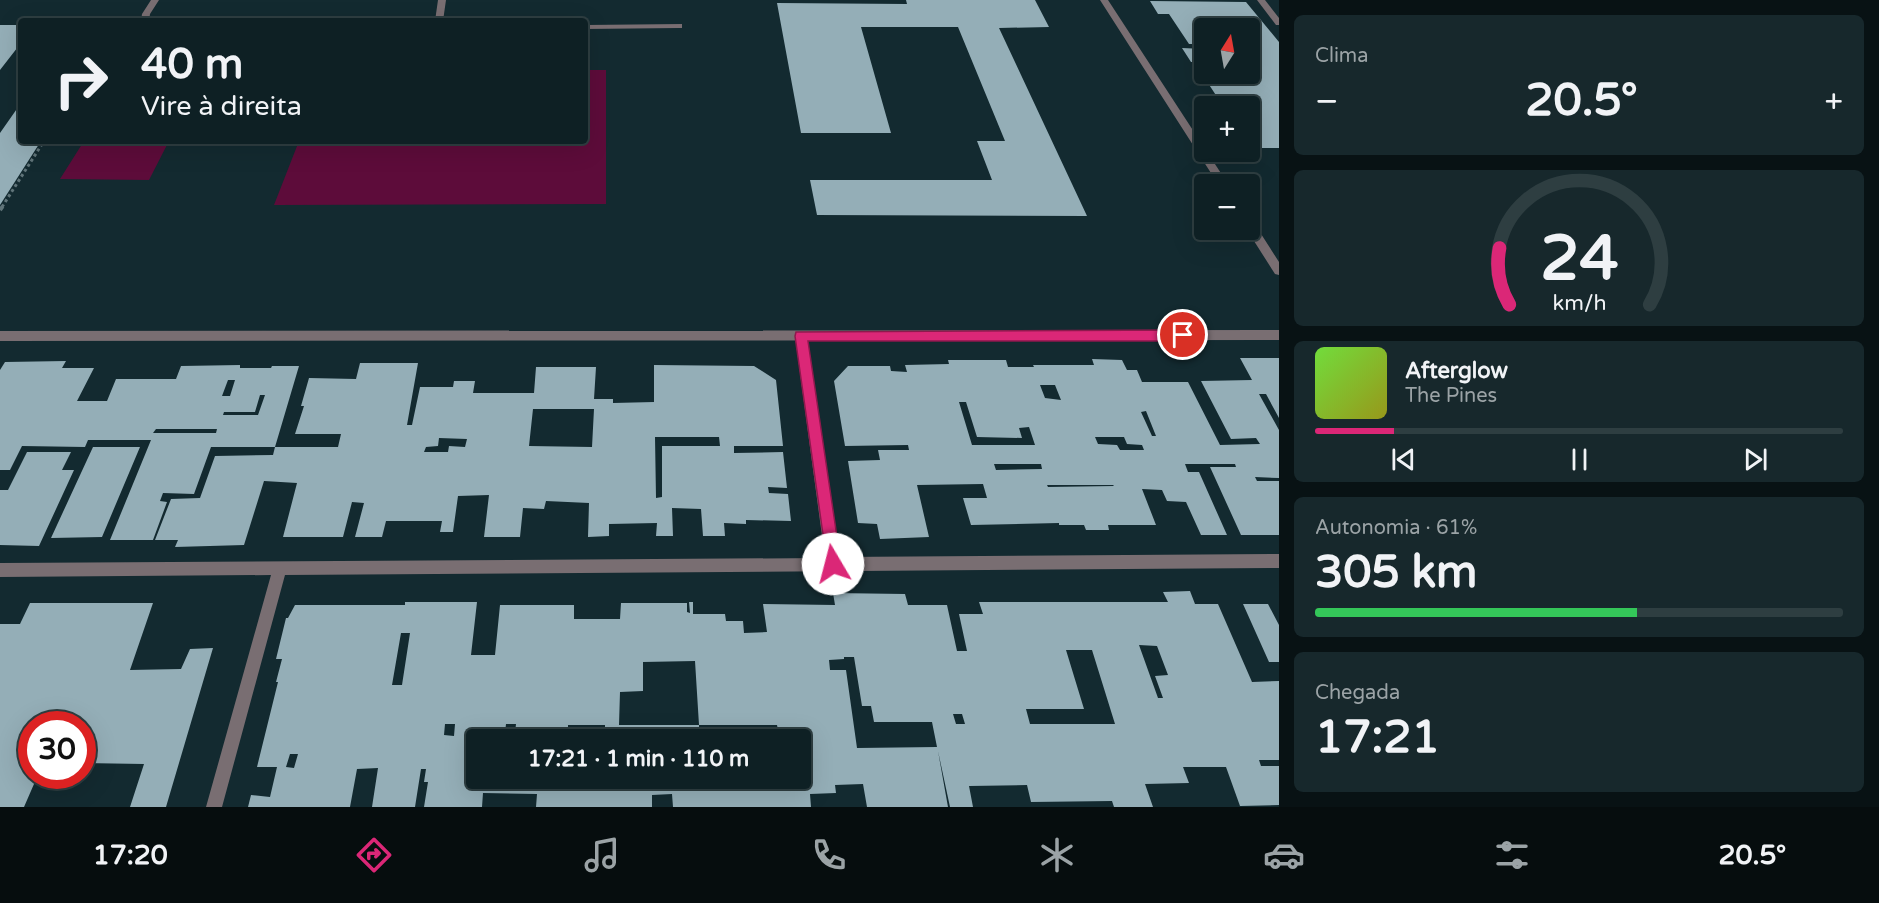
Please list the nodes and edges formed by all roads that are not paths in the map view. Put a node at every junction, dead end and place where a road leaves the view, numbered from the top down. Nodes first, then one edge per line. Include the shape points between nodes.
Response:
1 (155, 0) edge
2 (442, 0) edge
3 (1104, 0) edge
4 (1261, 0) edge
5 (145, 18) edge
6 (439, 18) edge
7 (1279, 23) edge
8 (679, 26) dead end
9 (588, 27) edge
10 (1217, 174) edge
11 (1259, 240) edge
12 (1279, 272) edge
13 (1279, 335) edge
14 (0, 336) edge
15 (801, 336) junction
16 (1279, 561) edge
17 (833, 564) junction
18 (280, 568) junction
19 (0, 570) edge
20 (214, 807) edge

1 - 5 street
2 - 6 street
3 - 10 street
4 - 7 street
8 - 9 street
11 - 12 street
13 - 15 street
14 - 15 street
15 - 17 street
16 - 17 street
17 - 18 street
18 - 19 street
18 - 20 street

